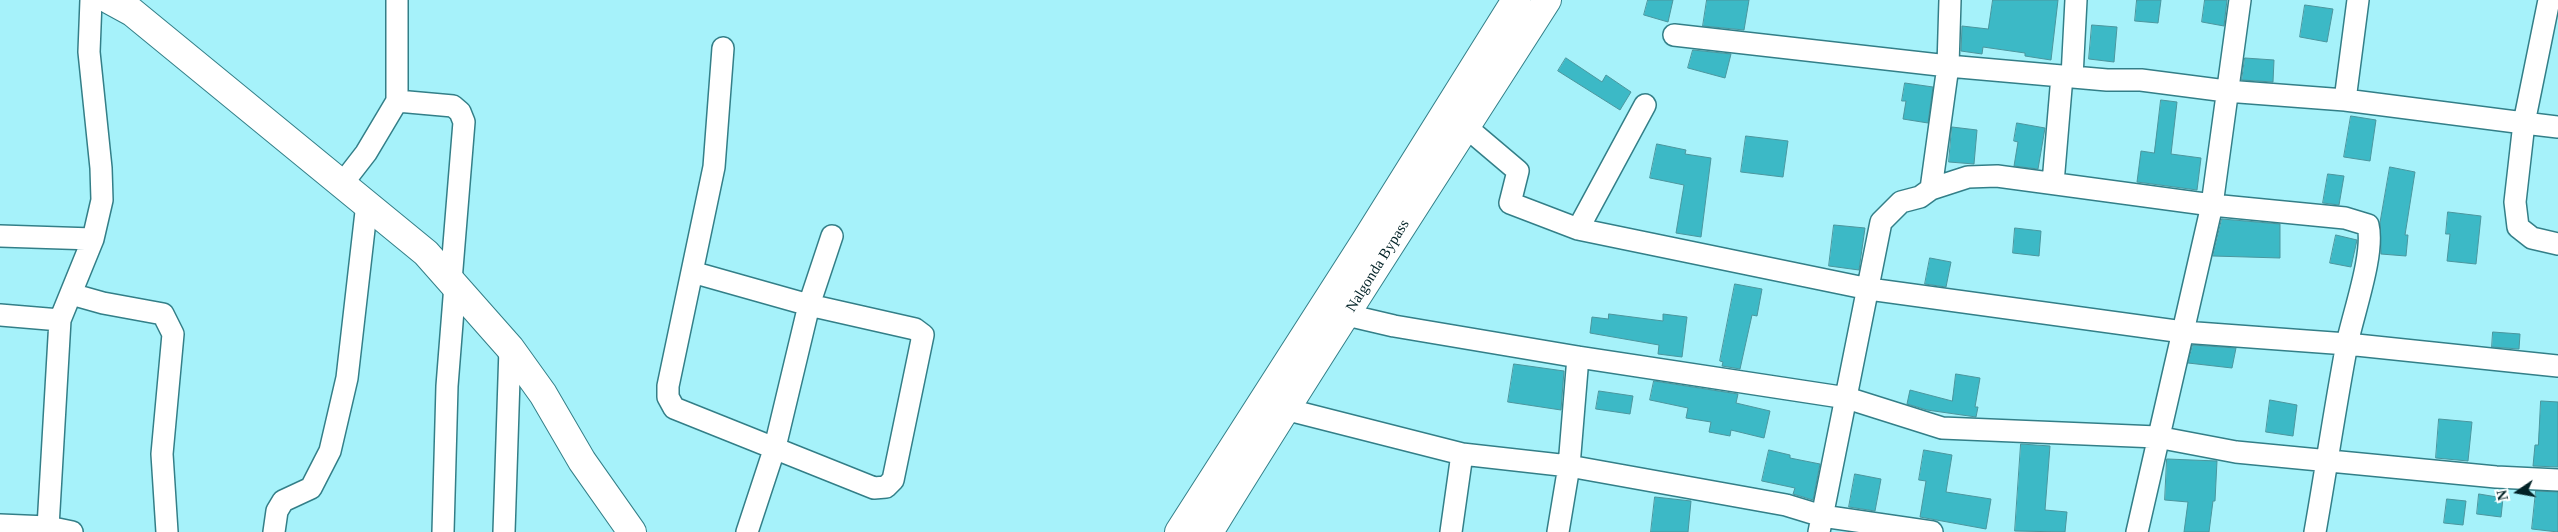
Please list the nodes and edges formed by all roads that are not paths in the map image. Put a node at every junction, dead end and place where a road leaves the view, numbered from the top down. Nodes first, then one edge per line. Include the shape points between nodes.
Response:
1 (92, 0) edge
2 (110, 0) edge
3 (397, 0) edge
4 (1516, 0) edge
5 (1547, 0) edge
6 (1950, 0) edge
7 (2076, 0) edge
8 (2240, 0) edge
9 (2358, 0) edge
10 (2549, 0) edge
11 (1674, 35) dead end
12 (723, 48) dead end
13 (1948, 66) junction
14 (2067, 76) junction
15 (2226, 91) junction
16 (2345, 100) junction
17 (397, 101) junction
18 (1646, 105) dead end
19 (2524, 123) junction
20 (1466, 127) junction
21 (2558, 127) edge
22 (2053, 183) junction
23 (342, 184) junction
24 (1931, 189) junction
25 (367, 202) junction
26 (2212, 205) junction
27 (1578, 228) junction
28 (0, 236) edge
29 (832, 236) dead end
30 (92, 239) junction
31 (2558, 244) edge
32 (692, 272) junction
33 (453, 283) junction
34 (1869, 289) junction
35 (71, 294) junction
36 (808, 305) junction
37 (0, 315) edge
38 (1347, 315) junction
39 (60, 320) junction
40 (2183, 332) junction
41 (2347, 344) junction
42 (510, 348) junction
43 (1578, 357) junction
44 (2558, 366) edge
45 (1847, 398) junction
46 (1285, 409) junction
47 (2157, 437) junction
48 (775, 447) junction
49 (1462, 454) junction
50 (2328, 460) junction
51 (1569, 466) junction
52 (2558, 480) edge
53 (1820, 524) edge
54 (0, 525) edge
55 (48, 527) junction
56 (72, 532) edge
57 (167, 532) edge
58 (274, 532) edge
59 (443, 532) edge
60 (504, 532) edge
61 (632, 532) edge
62 (747, 532) edge
63 (1179, 532) edge
64 (1209, 532) edge
65 (1450, 532) edge
66 (1558, 532) edge
67 (1932, 532) edge
68 (2137, 532) edge
69 (2315, 532) edge

1 - 30 street via 90,52 102,200
2 - 23 highway via 132,12
3 - 17 street
4 - 63 highway, Nalgonda Bypass
5 - 20 highway, Nalgonda Bypass
6 - 13 street
7 - 14 street
8 - 15 street
9 - 16 street
10 - 19 street
11 - 13 street
12 - 32 street via 717,147
13 - 14 street
13 - 24 street
14 - 15 street via 2141,80
14 - 22 street
15 - 16 street
15 - 26 street
16 - 19 street
17 - 23 street via 366,153
17 - 33 street via 453,106 464,122
18 - 27 street
19 - 21 street
19 - 31 street via 2515,202 2518,227 2532,238
20 - 27 street via 1518,171 1510,203
20 - 38 highway, Nalgonda Bypass
22 - 24 street via 1997,176 1968,177
22 - 26 street
23 - 25 highway
24 - 34 street via 1920,197 1901,202 1881,222
25 - 33 highway via 426,253
25 - 58 street via 347,378 330,451 311,488 284,502 277,511
26 - 40 street
26 - 41 street via 2345,218 2368,225 2369,250
27 - 34 street
28 - 30 street
29 - 36 street
30 - 35 street
32 - 36 street
32 - 48 street via 668,397 674,408
33 - 42 highway
33 - 59 street
34 - 40 street
34 - 45 street
35 - 39 street
35 - 57 street via 162,314 171,327 162,454
36 - 48 street
36 - 48 street via 915,329 922,336 893,480 886,486 874,488
37 - 39 street
38 - 43 street
38 - 46 highway, Nalgonda Bypass
39 - 55 street
40 - 41 street
40 - 47 street
41 - 44 street
41 - 50 street
42 - 60 street
42 - 61 highway
43 - 45 street
43 - 51 street
45 - 47 street via 1942,428
45 - 53 street
46 - 49 street
46 - 64 highway, Nalgonda Bypass
47 - 50 street via 2236,452
47 - 68 street
48 - 62 street
49 - 51 street
49 - 65 street
50 - 52 street
50 - 69 street
51 - 53 street via 1786,505
51 - 66 street
53 - 67 street
54 - 55 street
55 - 56 street

